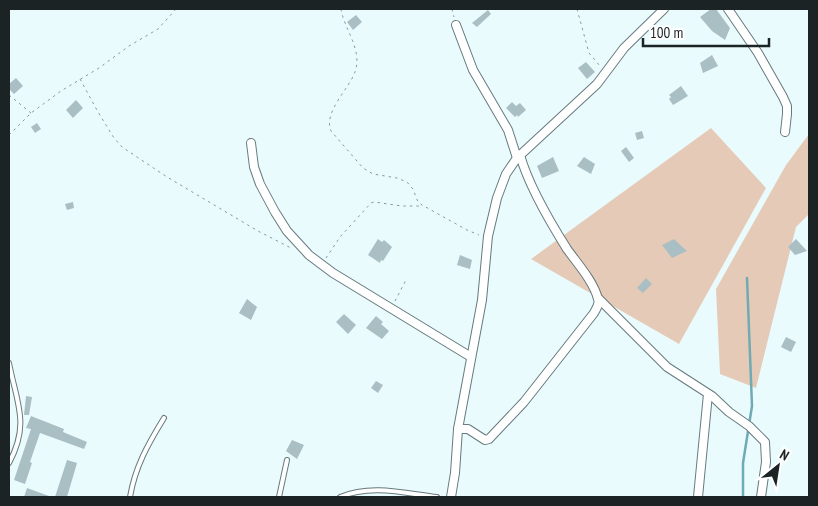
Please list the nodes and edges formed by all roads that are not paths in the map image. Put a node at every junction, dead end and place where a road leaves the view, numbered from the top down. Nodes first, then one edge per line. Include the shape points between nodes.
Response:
1 (664, 9) edge
2 (728, 9) edge
3 (456, 25) dead end
4 (785, 132) dead end
5 (251, 143) dead end
6 (519, 157) junction
7 (598, 299) junction
8 (471, 357) junction
9 (9, 363) edge
10 (708, 394) junction
11 (164, 418) dead end
12 (458, 429) junction
13 (288, 460) dead end
14 (9, 463) edge
15 (130, 497) edge
16 (279, 497) edge
17 (340, 497) edge
18 (437, 497) edge
19 (451, 497) edge
20 (698, 497) edge
21 (761, 497) edge

1 - 6 street via 624,48 597,84
2 - 4 street via 783,97 787,114
3 - 6 street via 473,70 508,130
5 - 8 street via 260,184 275,212 309,255
6 - 7 street via 566,248
6 - 8 street via 506,174 491,218 482,300
7 - 10 street via 667,367
7 - 12 street via 590,318 524,402 488,439 468,428
8 - 12 street
9 - 14 lane via 21,422 20,439
10 - 20 street
10 - 21 street via 765,442
11 - 15 lane via 140,460
12 - 19 street
13 - 16 lane
17 - 18 lane via 354,492 394,490

